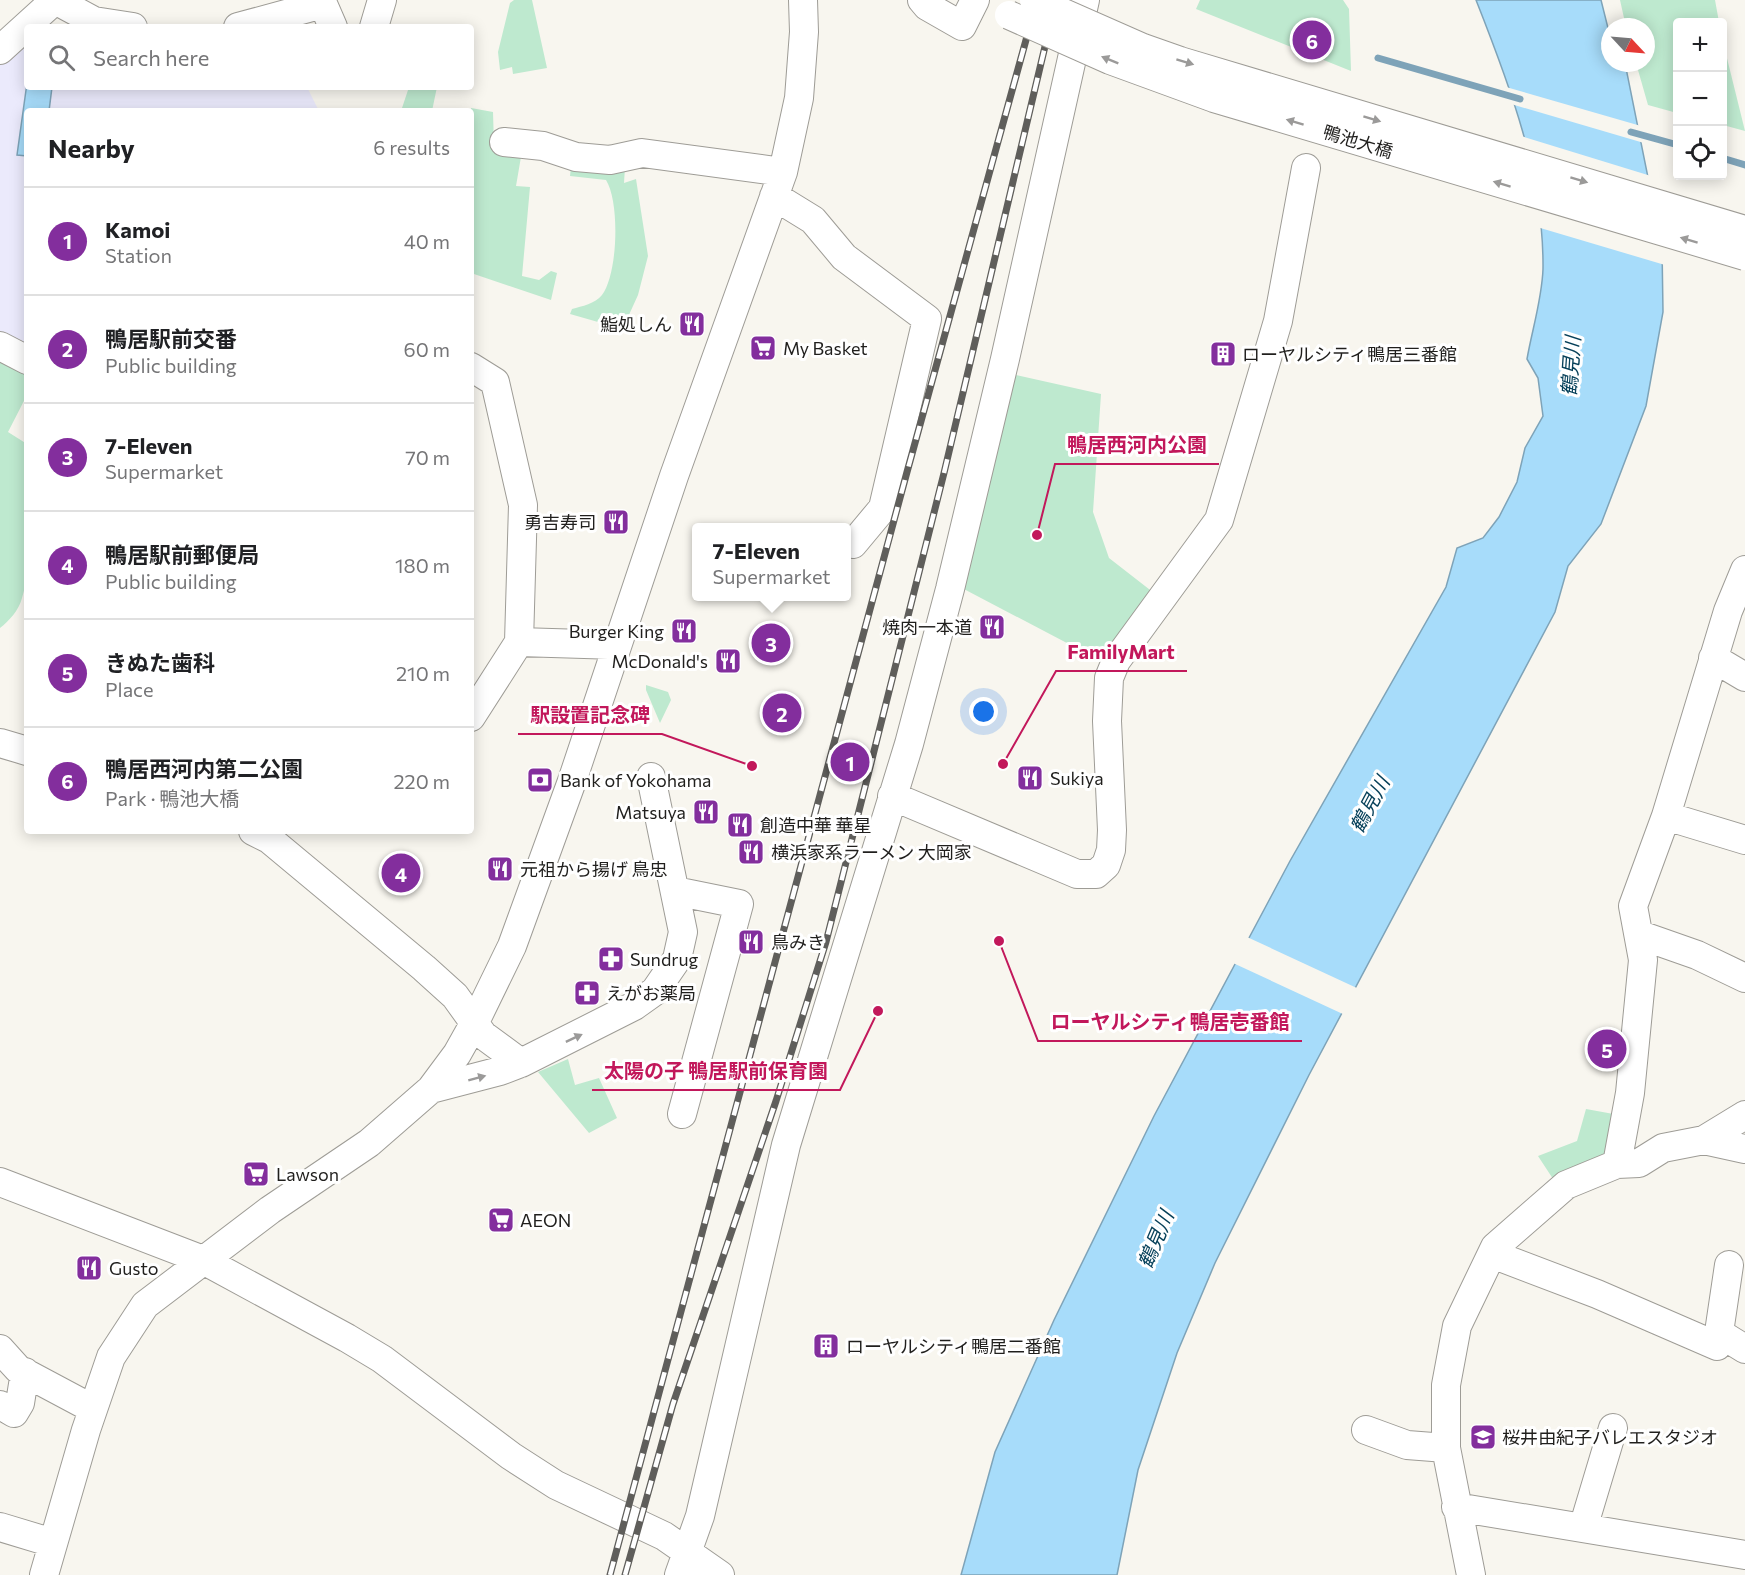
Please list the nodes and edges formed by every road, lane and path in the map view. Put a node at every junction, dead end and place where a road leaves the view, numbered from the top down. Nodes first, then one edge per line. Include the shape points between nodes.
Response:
1 (55, 0) edge
2 (382, 0) edge
3 (803, 0) edge
4 (922, 0) edge
5 (975, 0) edge
6 (981, 0) edge
7 (1034, 0) edge
8 (1085, 0) edge
9 (325, 10) edge
10 (29, 24) edge
11 (114, 24) edge
12 (253, 24) edge
13 (375, 24) edge
14 (24, 28) edge
15 (0, 50) edge
16 (504, 142) dead end
17 (1306, 168) dead end
18 (778, 184) junction
19 (1745, 230) edge
20 (1745, 256) edge
21 (0, 346) edge
22 (24, 358) edge
23 (474, 369) edge
24 (853, 544) dead end
25 (1745, 570) edge
26 (1736, 613) edge
27 (519, 642) junction
28 (617, 645) junction
29 (1713, 658) junction
30 (1745, 677) edge
31 (474, 712) edge
32 (0, 743) edge
33 (24, 750) edge
34 (651, 777) dead end
35 (892, 796) junction
36 (1666, 816) junction
37 (269, 834) edge
38 (1745, 840) edge
39 (675, 891) junction
40 (1640, 935) junction
41 (1745, 978) edge
42 (475, 1022) junction
43 (521, 1063) junction
44 (431, 1089) junction
45 (682, 1114) dead end
46 (1745, 1115) edge
47 (1704, 1140) junction
48 (1745, 1149) edge
49 (1617, 1164) junction
50 (0, 1182) edge
51 (1492, 1254) junction
52 (203, 1260) junction
53 (1729, 1265) dead end
54 (1719, 1333) junction
55 (1745, 1349) edge
56 (0, 1350) edge
57 (25, 1372) junction
58 (0, 1405) edge
59 (93, 1409) junction
60 (1613, 1428) dead end
61 (1366, 1430) dead end
62 (1446, 1448) junction
63 (1456, 1508) junction
64 (0, 1527) edge
65 (1583, 1528) junction
66 (53, 1543) junction
67 (1745, 1555) edge
68 (683, 1562) edge
69 (44, 1575) edge
70 (720, 1575) edge
71 (1471, 1575) edge

1 - 10 street
1 - 11 street via 94,21
2 - 13 street
3 - 18 street via 799,98
4 - 5 street via 962,26
20 -> 6 street, 鴨池大橋, bridge via 1214,98 1110,60
7 -> 19 street, 鴨池大橋, bridge via 1180,61
8 - 35 street via 999,382 919,705
9 - 12 street
14 - 15 street
16 - 18 street via 543,146 576,158 610,160 642,153
17 - 35 street via 1278,321 1219,520 1116,661 1109,678 1112,830 1106,865 1096,874 1077,874
18 - 24 street via 844,257 927,319 883,508
18 - 28 street
21 - 22 street
23 - 27 street via 495,382 523,505
25 - 26 street
26 - 29 street
27 - 28 street
27 - 31 street
28 - 42 street via 512,946
29 - 30 street
29 - 36 street
32 - 33 street
34 - 39 street
35 - 68 street via 786,1145 700,1516
36 - 38 street
36 - 40 street via 1633,906
37 - 42 street via 424,968
43 -> 39 street via 634,1006 654,991 677,959 683,932
39 - 45 street via 739,904
40 - 41 street
40 - 49 street via 1643,960 1630,1093
42 - 43 street via 483,1035
42 - 44 street
44 -> 43 street
44 - 52 street via 369,1143
46 - 47 street
47 - 48 street
47 - 49 street via 1663,1148 1639,1163
49 - 51 street via 1566,1185
50 - 52 street
51 - 54 street via 1717,1346
51 - 62 street via 1457,1326 1446,1385
52 - 59 street via 145,1305 111,1357
52 - 68 street via 382,1359 556,1485 664,1536
53 - 54 street
54 - 55 street
56 - 57 street
57 - 58 street via 20,1403 14,1413
57 - 59 street
59 - 66 street
60 - 65 street
61 - 62 street via 1407,1445
62 - 63 street
63 - 65 street
63 - 71 street
64 - 66 street
65 - 67 street
66 - 69 street
68 - 70 street

